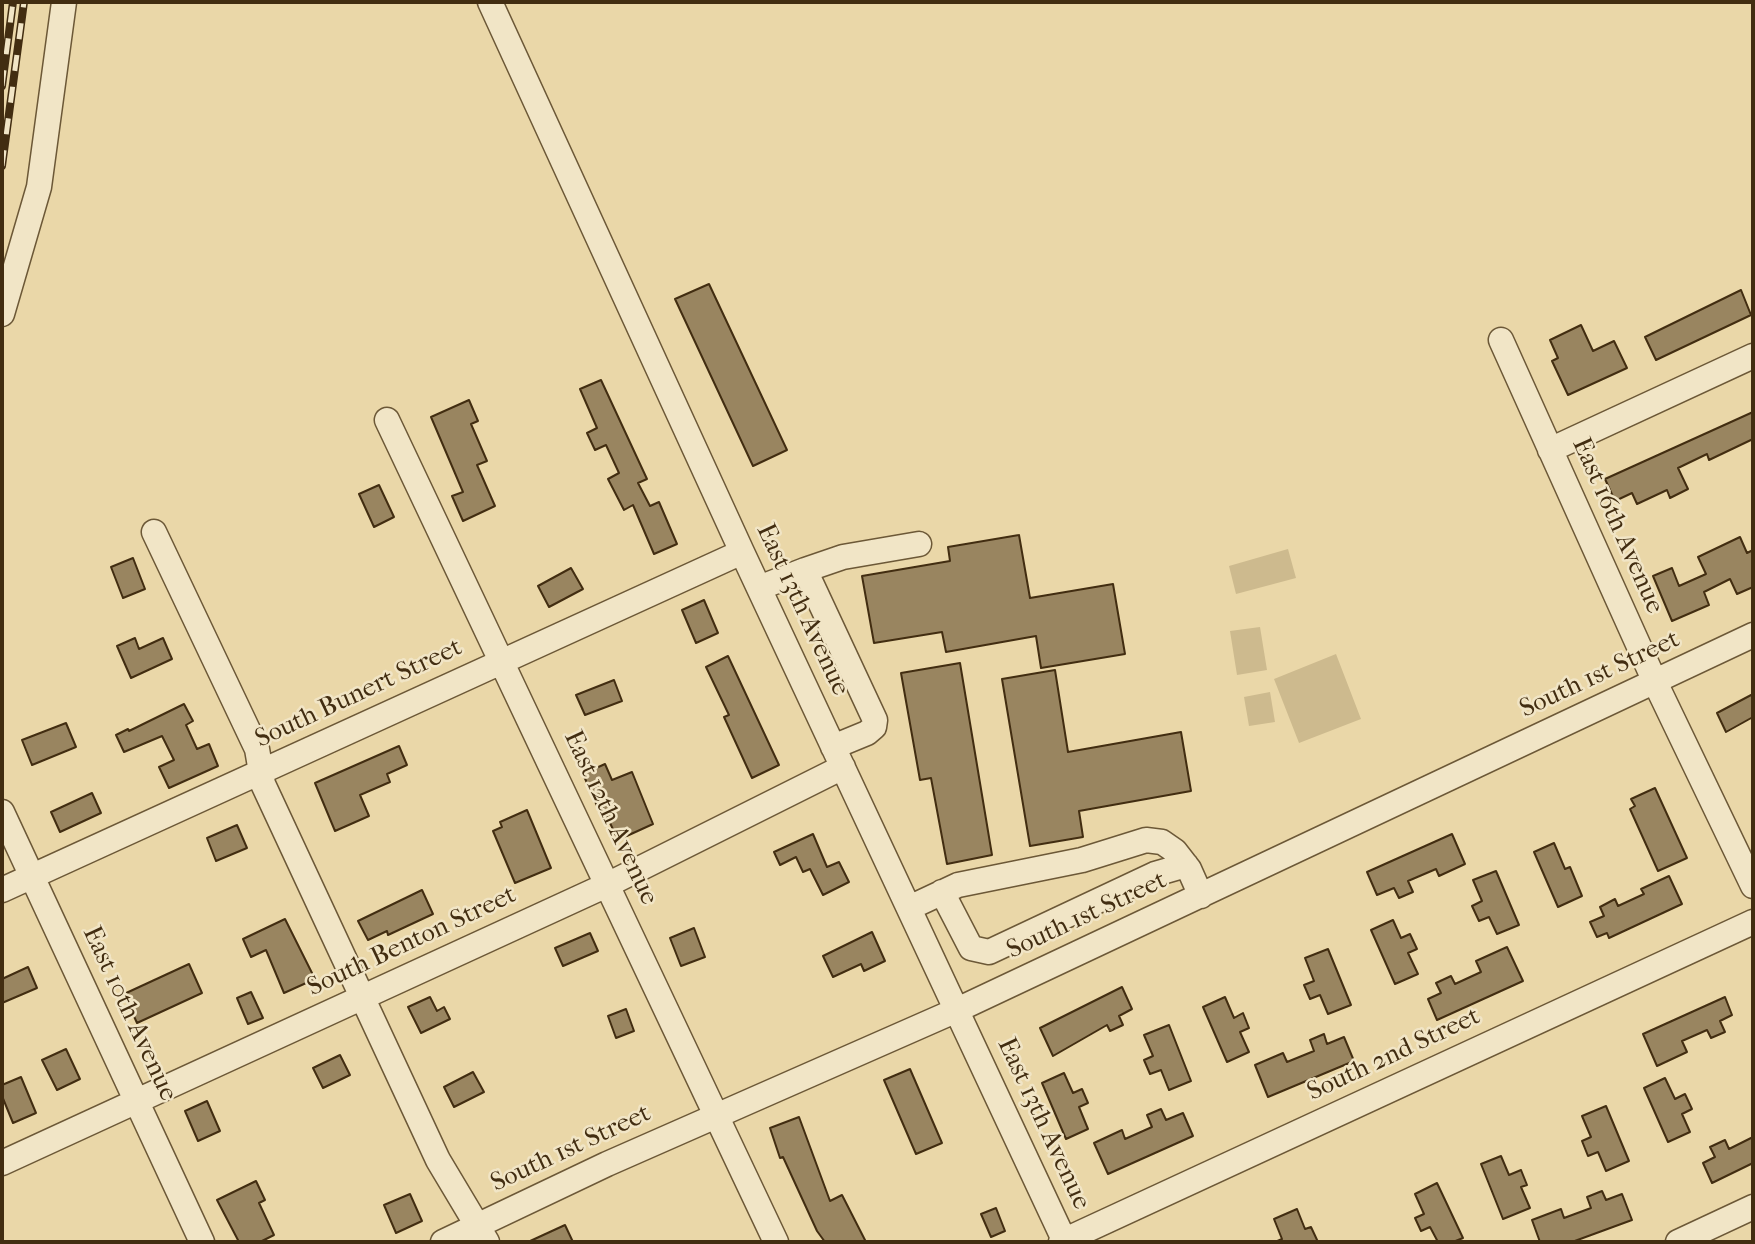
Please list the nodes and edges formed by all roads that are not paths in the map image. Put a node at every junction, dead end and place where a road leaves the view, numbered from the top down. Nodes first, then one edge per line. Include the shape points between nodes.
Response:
1 (64, 2) edge
2 (490, 2) edge
3 (2, 314) edge
4 (1501, 340) dead end
5 (1753, 356) edge
6 (387, 420) dead end
7 (1549, 450) junction
8 (154, 532) dead end
9 (919, 544) dead end
10 (742, 552) junction
11 (805, 570) junction
12 (759, 588) junction
13 (1753, 635) edge
14 (502, 660) junction
15 (1655, 682) junction
16 (838, 757) junction
17 (262, 772) junction
18 (2, 812) edge
19 (1186, 864) junction
20 (32, 876) junction
21 (609, 884) junction
22 (1753, 887) edge
23 (2, 890) edge
24 (942, 892) junction
25 (1201, 896) junction
26 (909, 908) junction
27 (1753, 922) edge
28 (363, 998) junction
29 (957, 1010) junction
30 (136, 1100) junction
31 (717, 1117) junction
32 (2, 1163) edge
33 (1753, 1207) edge
34 (482, 1234) edge
35 (202, 1242) edge
36 (443, 1242) edge
37 (776, 1242) edge
38 (1063, 1242) edge
39 (1678, 1242) edge

1 - 3 street via 39,187
2 - 10 street, East 13th Avenue
4 - 7 street, East 16th Avenue
5 - 7 street
6 - 14 street, East 12th Avenue
7 - 15 street, East 16th Avenue
8 - 17 street via 257,749
9 - 11 street via 843,557
10 - 12 street, East 13th Avenue
10 - 14 street, South Bunert Street
11 - 12 street
11 - 16 street, South Benton Street via 875,720 874,727
12 - 16 street, East 13th Avenue
13 - 15 street, South 1st Street
14 - 17 street, South Bunert Street
14 - 21 street, East 12th Avenue
15 - 22 street, East 16th Avenue
15 - 25 street, South 1st Street
16 - 21 street, South Benton Street
16 - 26 street, East 13th Avenue
17 - 20 street, South Bunert Street
17 - 28 street via 263,783
18 - 20 street, East 10th Avenue
19 - 24 street via 1168,845 1146,839 1082,860
19 - 24 street via 1155,874 989,952 971,948
19 - 25 street
20 - 23 street, South Bunert Street
20 - 30 street, East 10th Avenue
21 - 28 street, South Benton Street
21 - 31 street, East 12th Avenue
24 - 26 street
25 - 29 street, South 1st Street
26 - 29 street, East 13th Avenue
27 - 38 street, South 2nd Street
28 - 30 street, South Benton Street
28 - 34 street via 438,1160
29 - 31 street, South 1st Street
29 - 38 street, East 13th Avenue
30 - 32 street, South Benton Street
30 - 35 street, East 10th Avenue
31 - 34 street, South 1st Street via 607,1164
31 - 37 street, East 12th Avenue
33 - 39 street
34 - 36 street, South 1st Street

